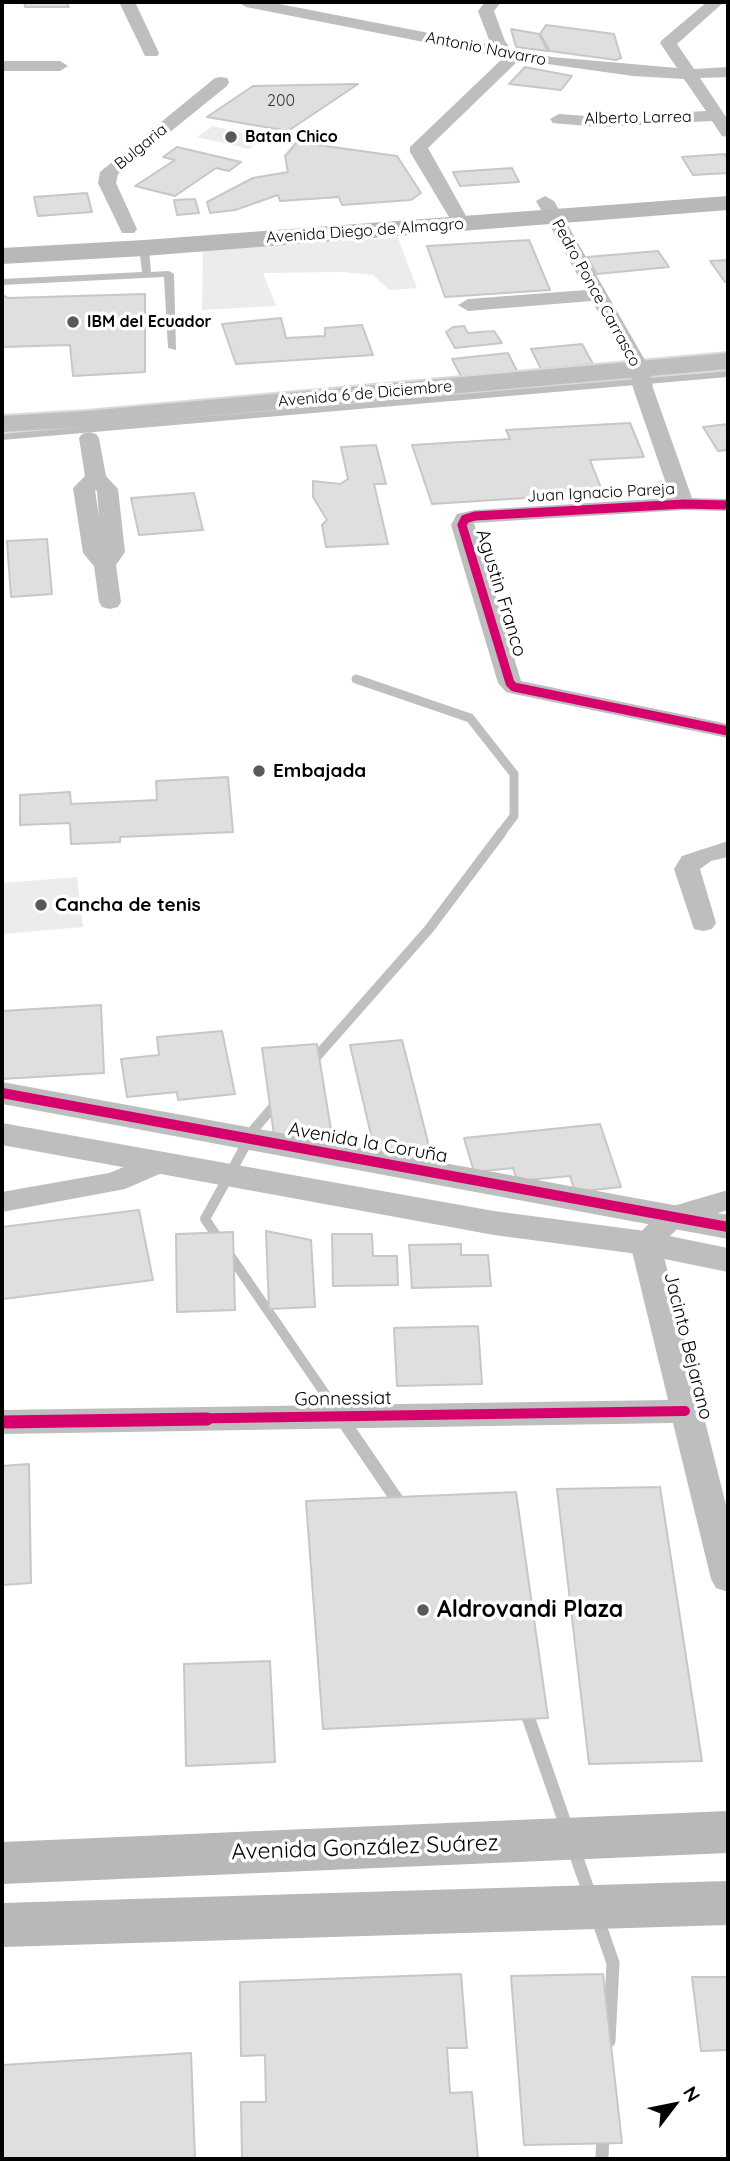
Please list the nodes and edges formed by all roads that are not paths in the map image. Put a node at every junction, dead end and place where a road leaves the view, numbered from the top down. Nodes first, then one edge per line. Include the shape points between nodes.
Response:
1 (127, 2) edge
2 (253, 2) edge
3 (493, 2) edge
4 (716, 2) edge
5 (505, 52) junction
6 (151, 53) dead end
7 (2, 66) edge
8 (60, 66) dead end
9 (728, 72) edge
10 (688, 74) junction
11 (221, 82) dead end
12 (718, 116) junction
13 (559, 119) dead end
14 (728, 132) edge
15 (728, 189) edge
16 (728, 203) edge
17 (549, 209) junction
18 (456, 215) junction
19 (2, 237) edge
20 (136, 238) junction
21 (2, 256) edge
22 (147, 275) junction
23 (2, 282) edge
24 (597, 295) junction
25 (468, 305) dead end
26 (173, 348) dead end
27 (728, 361) edge
28 (728, 374) edge
29 (641, 379) junction
30 (728, 381) edge
31 (2, 424) edge
32 (2, 437) edge
33 (89, 438) junction
34 (2, 444) edge
35 (684, 504) junction
36 (728, 505) edge
37 (475, 516) joint
38 (110, 602) dead end
39 (728, 731) edge
40 (728, 849) edge
41 (704, 923) dead end
42 (2, 1093) edge
43 (2, 1134) edge
44 (161, 1163) junction
45 (728, 1200) edge
46 (2, 1202) edge
47 (673, 1216) junction
48 (728, 1227) edge
49 (645, 1243) junction
50 (728, 1260) edge
51 (685, 1411) junction
52 (2, 1422) edge
53 (728, 1579) edge
54 (728, 1832) edge
55 (2, 1863) edge
56 (728, 1903) edge
57 (2, 1925) edge

1 - 6 street
2 - 5 street, Antonio Navarro
3 - 5 street via 486,11
4 - 10 street via 668,43
5 - 10 street, Antonio Navarro via 589,68
5 - 18 street via 511,60 419,147
7 - 8 street
9 - 10 street, Antonio Navarro
10 - 12 street
11 - 20 street, Bulgaria via 109,172 107,183
12 - 13 street, Alberto Larrea via 599,122
12 - 14 street
15 - 17 main road, Avenida Diego de Almagro
16 - 17 main road, Avenida Diego de Almagro
17 - 18 main road, Avenida Diego de Almagro
17 - 24 street, Pedro Ponce Carrasco
18 - 20 main road, Avenida Diego de Almagro
19 - 20 main road, Avenida Diego de Almagro
20 - 21 main road, Avenida Diego de Almagro
20 - 22 lane
22 - 23 lane
22 - 26 lane via 169,274
24 - 25 street
24 - 29 street, Pedro Ponce Carrasco
27 - 29 main road, Avenida 6 de Diciembre
28 - 29 lane
29 - 30 main road, Avenida 6 de Diciembre
29 - 31 main road, Avenida 6 de Diciembre
29 - 32 lane
29 - 33 main road, Avenida 6 de Diciembre
29 - 35 street, Pedro Ponce Carrasco
33 - 34 main road, Avenida 6 de Diciembre
33 - 38 street via 96,478 84,488 94,553 104,565
35 - 36 street, Juan Ignacio Pareja
35 - 37 street, Juan Ignacio Pareja
37 - 39 street, Agustin Franco via 462,525 514,687
40 - 41 street via 691,861 687,869
42 - 47 street, Avenida la Coruña
43 - 44 street
44 - 46 street via 115,1182
44 - 49 street via 494,1223
45 - 47 street
47 - 48 street, Avenida la Coruña
47 - 49 street
49 - 50 street
49 - 51 street, Jacinto Bejarano
51 - 52 street, Gonnessiat
51 - 53 street, Jacinto Bejarano
54 - 55 main road, Avenida González Suárez
56 - 57 main road

